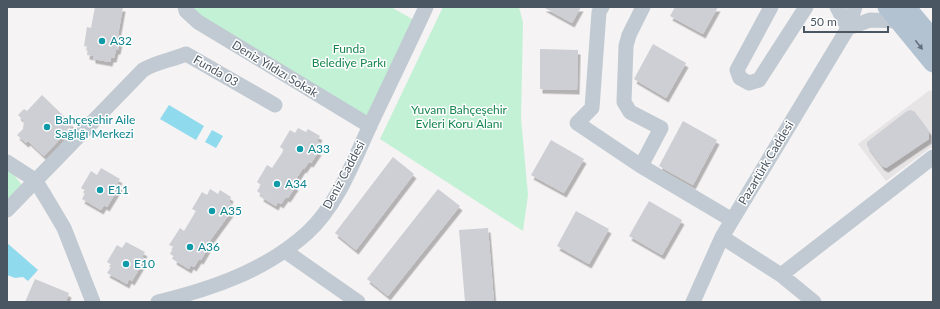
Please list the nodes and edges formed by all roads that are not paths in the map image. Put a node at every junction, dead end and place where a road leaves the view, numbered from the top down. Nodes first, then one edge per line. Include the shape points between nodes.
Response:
1 (185, 7) edge
2 (426, 7) edge
3 (602, 7) edge
4 (643, 7) edge
5 (771, 7) edge
6 (806, 7) edge
7 (837, 7) edge
8 (855, 7) edge
9 (887, 7) edge
10 (903, 14) edge
11 (848, 28) junction
12 (933, 39) edge
13 (933, 63) edge
14 (274, 105) dead end
15 (370, 126) junction
16 (933, 157) edge
17 (7, 162) edge
18 (641, 166) junction
19 (35, 180) junction
20 (7, 210) edge
21 (732, 220) junction
22 (722, 237) junction
23 (285, 251) junction
24 (781, 275) junction
25 (93, 302) edge
26 (158, 302) edge
27 (358, 302) edge
28 (692, 302) edge
29 (814, 302) edge

1 - 15 street, Deniz Yıldızı Sokak via 198,22
2 - 15 street, Deniz Caddesi
3 - 18 street via 592,108 577,123
4 - 18 street via 626,46 624,102 630,112 661,128
5 - 6 street via 737,70 740,78 749,83 759,80
7 - 11 street
8 - 11 street, Pazartürk Caddesi
9 - 10 main road
10 - 11 street via 870,20
10 - 12 main road
10 -> 13 main road
11 - 21 street, Pazartürk Caddesi
14 - 19 street, Funda 03 via 186,54 154,64 143,70
15 - 23 street, Deniz Caddesi via 345,179 325,211 308,233
16 - 24 street
17 - 19 street
18 - 21 street
19 - 20 street, Funda 03
19 - 25 street via 64,228
21 - 22 street, Pazartürk Caddesi
22 - 24 street
22 - 28 street, Pazartürk Caddesi
23 - 26 street, Deniz Caddesi via 243,275 200,292
23 - 27 street
24 - 29 street

